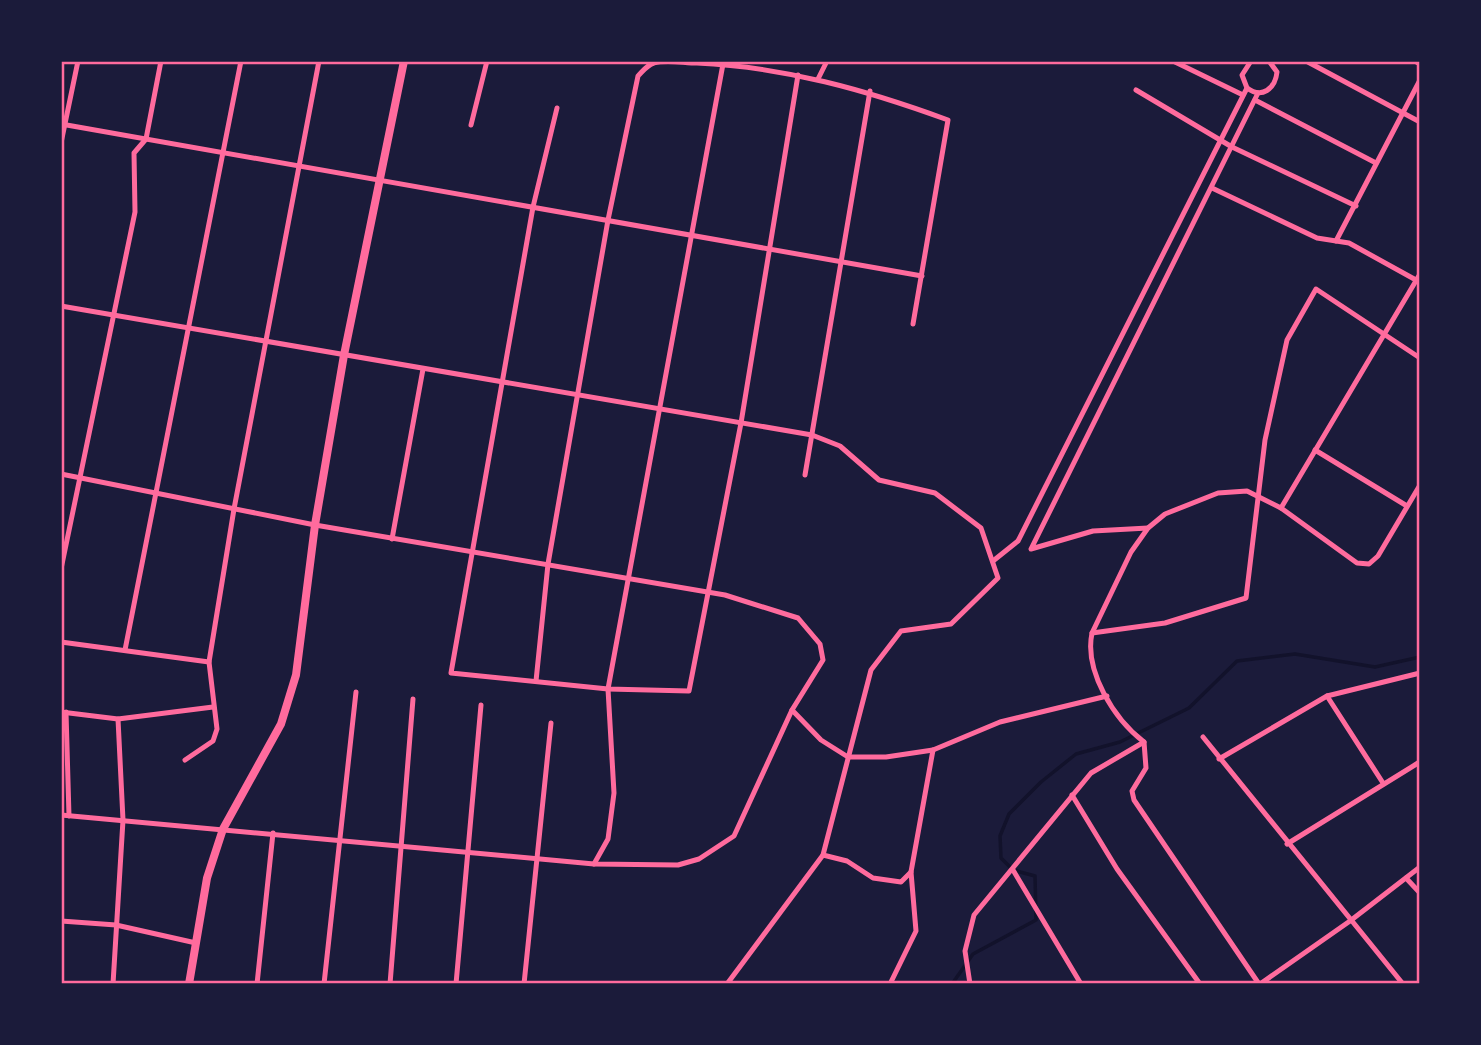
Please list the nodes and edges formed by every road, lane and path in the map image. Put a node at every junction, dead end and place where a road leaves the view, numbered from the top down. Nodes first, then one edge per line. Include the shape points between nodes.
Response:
1 (78, 61) edge
2 (161, 61) edge
3 (241, 61) edge
4 (320, 61) edge
5 (404, 61) edge
6 (487, 61) edge
7 (827, 61) edge
8 (1173, 61) edge
9 (1251, 61) edge
10 (1306, 61) edge
11 (657, 62) edge
12 (1270, 62) edge
13 (723, 64) junction
14 (798, 75) junction
15 (818, 79) junction
16 (1420, 80) edge
17 (1247, 88) junction
18 (1136, 90) dead end
19 (870, 91) junction
20 (1258, 93) junction
21 (1243, 95) junction
22 (1255, 100) junction
23 (557, 107) dead end
24 (1402, 113) junction
25 (1420, 122) edge
26 (63, 124) edge
27 (471, 125) dead end
28 (146, 139) junction
29 (1220, 140) junction
30 (61, 143) edge
31 (1233, 147) junction
32 (224, 153) junction
33 (1376, 163) junction
34 (299, 166) junction
35 (380, 180) junction
36 (1212, 188) junction
37 (1356, 206) junction
38 (533, 207) junction
39 (608, 220) junction
40 (691, 235) junction
41 (1336, 241) junction
42 (770, 249) junction
43 (843, 262) junction
44 (922, 276) junction
45 (1418, 277) edge
46 (61, 306) edge
47 (113, 315) junction
48 (913, 324) dead end
49 (190, 328) junction
50 (1384, 334) junction
51 (266, 341) junction
52 (344, 355) junction
53 (1420, 358) edge
54 (423, 369) junction
55 (501, 382) junction
56 (579, 396) junction
57 (660, 409) junction
58 (741, 423) junction
59 (812, 435) junction
60 (1315, 450) junction
61 (61, 474) edge
62 (805, 475) dead end
63 (80, 478) junction
64 (1420, 485) edge
65 (156, 493) junction
66 (1257, 496) junction
67 (1407, 506) junction
68 (1280, 508) junction
69 (234, 509) junction
70 (315, 525) junction
71 (1148, 528) junction
72 (391, 538) junction
73 (471, 550) junction
74 (993, 561) junction
75 (548, 564) junction
76 (61, 569) edge
77 (629, 577) junction
78 (709, 592) junction
79 (1092, 632) junction
80 (61, 642) edge
81 (125, 650) junction
82 (209, 662) junction
83 (1420, 673) edge
84 (536, 681) junction
85 (608, 688) junction
86 (356, 692) dead end
87 (1327, 695) junction
88 (1107, 696) junction
89 (413, 699) dead end
90 (481, 705) dead end
91 (213, 707) junction
92 (792, 710) junction
93 (63, 712) edge
94 (118, 719) junction
95 (551, 723) dead end
96 (1203, 737) dead end
97 (1144, 742) junction
98 (933, 750) junction
99 (848, 757) junction
100 (1219, 759) junction
101 (185, 760) dead end
102 (1418, 763) edge
103 (1383, 783) junction
104 (1072, 795) junction
105 (61, 815) edge
106 (69, 816) junction
107 (122, 820) junction
108 (223, 830) junction
109 (273, 833) junction
110 (340, 840) junction
111 (1287, 844) junction
112 (401, 845) junction
113 (468, 852) junction
114 (823, 855) junction
115 (536, 858) junction
116 (594, 864) junction
117 (1420, 867) edge
118 (1013, 870) junction
119 (911, 873) junction
120 (1406, 878) junction
121 (1420, 893) edge
122 (61, 921) edge
123 (1350, 921) junction
124 (116, 925) junction
125 (196, 943) junction
126 (113, 984) edge
127 (189, 984) edge
128 (257, 984) edge
129 (324, 984) edge
130 (390, 984) edge
131 (456, 984) edge
132 (524, 984) edge
133 (727, 984) edge
134 (890, 984) edge
135 (970, 984) edge
136 (1082, 984) edge
137 (1200, 984) edge
138 (1259, 984) edge
139 (1403, 984) edge

1 - 26 street
2 - 28 street
3 - 32 street
4 - 34 street
5 - 35 main road
6 - 27 street
7 - 15 street
8 - 21 street
9 - 17 street via 1242,75
10 - 24 street
11 - 13 street
11 - 39 street via 638,76
12 - 20 street via 1277,72 1276,83 1269,91
13 - 14 street
13 - 40 street
14 - 15 street
14 - 42 street
15 - 19 street
16 - 24 street
17 - 20 street
17 - 21 street
18 - 29 street
19 - 43 street
19 - 44 street via 948,120
20 - 22 street
21 - 29 street
22 - 31 street
22 - 33 street
23 - 38 street
24 - 25 street
24 - 33 street
26 - 28 street
26 - 30 street
28 - 32 street
28 - 47 street via 134,153 135,212
29 - 31 street
29 - 74 street via 1018,541
31 - 36 street
31 - 37 street
32 - 34 street
32 - 49 street
33 - 37 street
34 - 35 street
34 - 51 street
35 - 38 street
35 - 52 main road
36 - 41 street via 1317,238
36 - 71 street via 1031,549 1093,531
37 - 41 street
38 - 39 street
38 - 55 street
39 - 40 street
39 - 56 street
40 - 42 street
40 - 57 street
41 - 45 street
42 - 43 street
42 - 58 street
43 - 44 street
43 - 59 street
44 - 48 street
45 - 50 street
46 - 47 street
47 - 49 street
47 - 63 street
49 - 51 street
49 - 65 street
50 - 53 street
50 - 60 street
50 - 66 street via 1316,289 1287,340
51 - 52 street
51 - 69 street
52 - 54 street
52 - 70 main road
54 - 55 street
54 - 72 street
55 - 56 street
55 - 73 street
56 - 57 street
56 - 75 street
57 - 58 street
57 - 77 street
58 - 59 street
58 - 78 street
59 - 62 street
59 - 74 street via 839,446 879,480 935,493 981,528
60 - 67 street
60 - 68 street
61 - 63 street
63 - 65 street
63 - 76 street
64 - 67 street
65 - 69 street
65 - 81 street
66 - 68 street
66 - 71 street via 1247,491 1218,493 1165,513
66 - 79 street via 1245,598 1165,623
67 - 68 street via 1369,564 1357,563
69 - 70 street
69 - 82 street
70 - 72 street
70 - 108 main road via 296,675 284,712
71 - 79 street via 1131,552
72 - 73 street
73 - 75 street
73 - 84 street via 451,673
74 - 99 street via 999,578 951,624 901,631 870,670
75 - 77 street
75 - 84 street
77 - 78 street
77 - 85 street
78 - 85 street via 689,691
78 - 92 street via 799,618 820,644 823,660
79 - 88 street via 1089,646 1097,680
80 - 81 street
81 - 82 street
82 - 91 street
83 - 87 street
84 - 85 street
85 - 116 street via 614,793 608,839
86 - 110 street
87 - 100 street
87 - 103 street
88 - 97 street via 1127,730
88 - 98 street via 1000,722
89 - 112 street
90 - 113 street
91 - 94 street
91 - 101 street via 217,729 213,741
92 - 99 street via 821,740
92 - 116 street via 734,836 699,859 678,865
93 - 94 street
93 - 106 street
94 - 107 street
95 - 115 street
96 - 100 street
97 - 104 street via 1091,773
97 - 138 street via 1146,768 1132,792 1134,800
98 - 99 street
98 - 119 street
99 - 114 street
100 - 111 street
102 - 103 street
103 - 111 street
104 - 118 street
104 - 137 street via 1117,869
105 - 106 street
106 - 107 street
107 - 108 street
107 - 124 street
108 - 109 street
108 - 125 main road via 207,878
109 - 110 street
109 - 128 street
110 - 112 street
110 - 129 street
111 - 123 street
112 - 113 street
112 - 130 street
113 - 115 street
113 - 131 street
114 - 119 street via 847,861 873,878 901,882
114 - 133 street
115 - 116 street
115 - 132 street
117 - 120 street
118 - 135 street via 974,915 965,951
118 - 136 street
119 - 134 street via 916,931
120 - 121 street
120 - 123 street
122 - 124 street
123 - 138 street
123 - 139 street
124 - 125 street
124 - 126 street
125 - 127 main road

